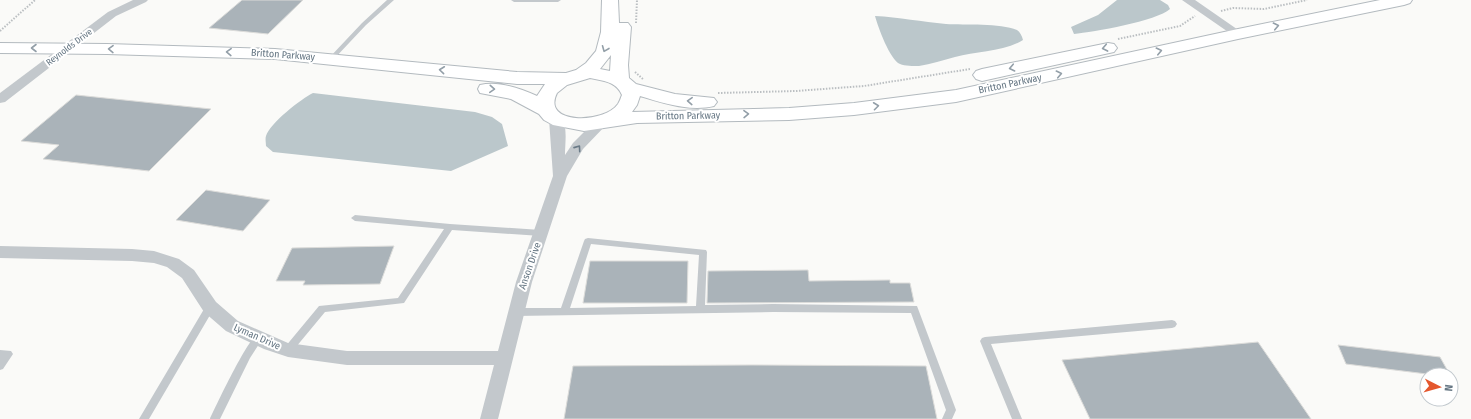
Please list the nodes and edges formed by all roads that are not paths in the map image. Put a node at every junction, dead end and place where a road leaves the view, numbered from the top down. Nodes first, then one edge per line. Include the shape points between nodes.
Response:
1 (142, 0) edge
2 (391, 0) edge
3 (514, 0) edge
4 (558, 0) edge
5 (610, 0) edge
6 (621, 0) edge
7 (1188, 0) edge
8 (1205, 0) edge
9 (1340, 0) edge
10 (1404, 0) edge
11 (1222, 21) junction
12 (0, 48) edge
13 (68, 48) junction
14 (331, 59) junction
15 (0, 62) edge
16 (48, 63) junction
17 (574, 76) junction
18 (632, 79) junction
19 (0, 99) edge
20 (551, 114) junction
21 (605, 122) junction
22 (560, 176) junction
23 (355, 218) dead end
24 (450, 227) junction
25 (541, 233) junction
26 (0, 252) edge
27 (210, 306) junction
28 (700, 309) junction
29 (564, 311) junction
30 (516, 312) junction
31 (1172, 324) dead end
32 (258, 338) junction
33 (288, 350) junction
34 (0, 354) edge
35 (504, 358) junction
36 (0, 366) edge
37 (144, 419) edge
38 (215, 419) edge
39 (489, 419) edge
40 (947, 419) edge
41 (1017, 419) edge

1 - 13 street, Reynolds Drive via 112,14
2 - 14 lane
3 - 4 lane
5 -> 17 main road via 609,39 604,54 593,67
6 - 18 main road via 619,65
7 - 11 street
8 - 11 street
9 - 11 main road, Britton Parkway
11 -> 10 main road, Britton Parkway
11 -> 18 main road, Britton Parkway via 942,83 848,96 707,102 675,100
21 -> 11 main road, Britton Parkway via 637,117 789,114 956,96
13 -> 12 main road, Britton Parkway
14 -> 13 main road, Britton Parkway via 275,54
13 - 16 street, Reynolds Drive
17 -> 14 main road, Britton Parkway via 517,78
15 - 16 main road, Britton Parkway
16 - 19 street, Reynolds Drive
16 -> 20 main road, Britton Parkway via 240,66 341,73 505,90 525,96
17 - 18 main road, Britton Parkway via 603,73
17 - 20 main road via 555,85 548,92 544,101
18 - 21 main road via 629,106 621,114
20 - 21 main road, Britton Parkway via 570,125 584,126
20 - 22 street, Anson Drive via 558,129 557,165
22 -> 21 street, Anson Drive via 578,146
22 - 25 street, Anson Drive
23 - 24 lane
24 - 25 lane
24 - 33 lane via 401,301 322,309
25 - 30 street, Anson Drive
26 - 27 street, Lyman Drive via 154,257 173,263 188,274
27 - 32 street, Lyman Drive via 232,326
27 - 37 lane
28 - 29 lane
28 - 29 lane via 703,252 588,241
28 - 40 lane via 914,309 951,410
29 - 30 lane
30 - 35 street, Anson Drive
31 - 41 lane via 985,341
32 - 33 street, Lyman Drive
32 - 38 lane via 246,356
33 - 35 street, Lyman Drive via 347,358
34 - 36 lane via 8,354
35 - 39 street

